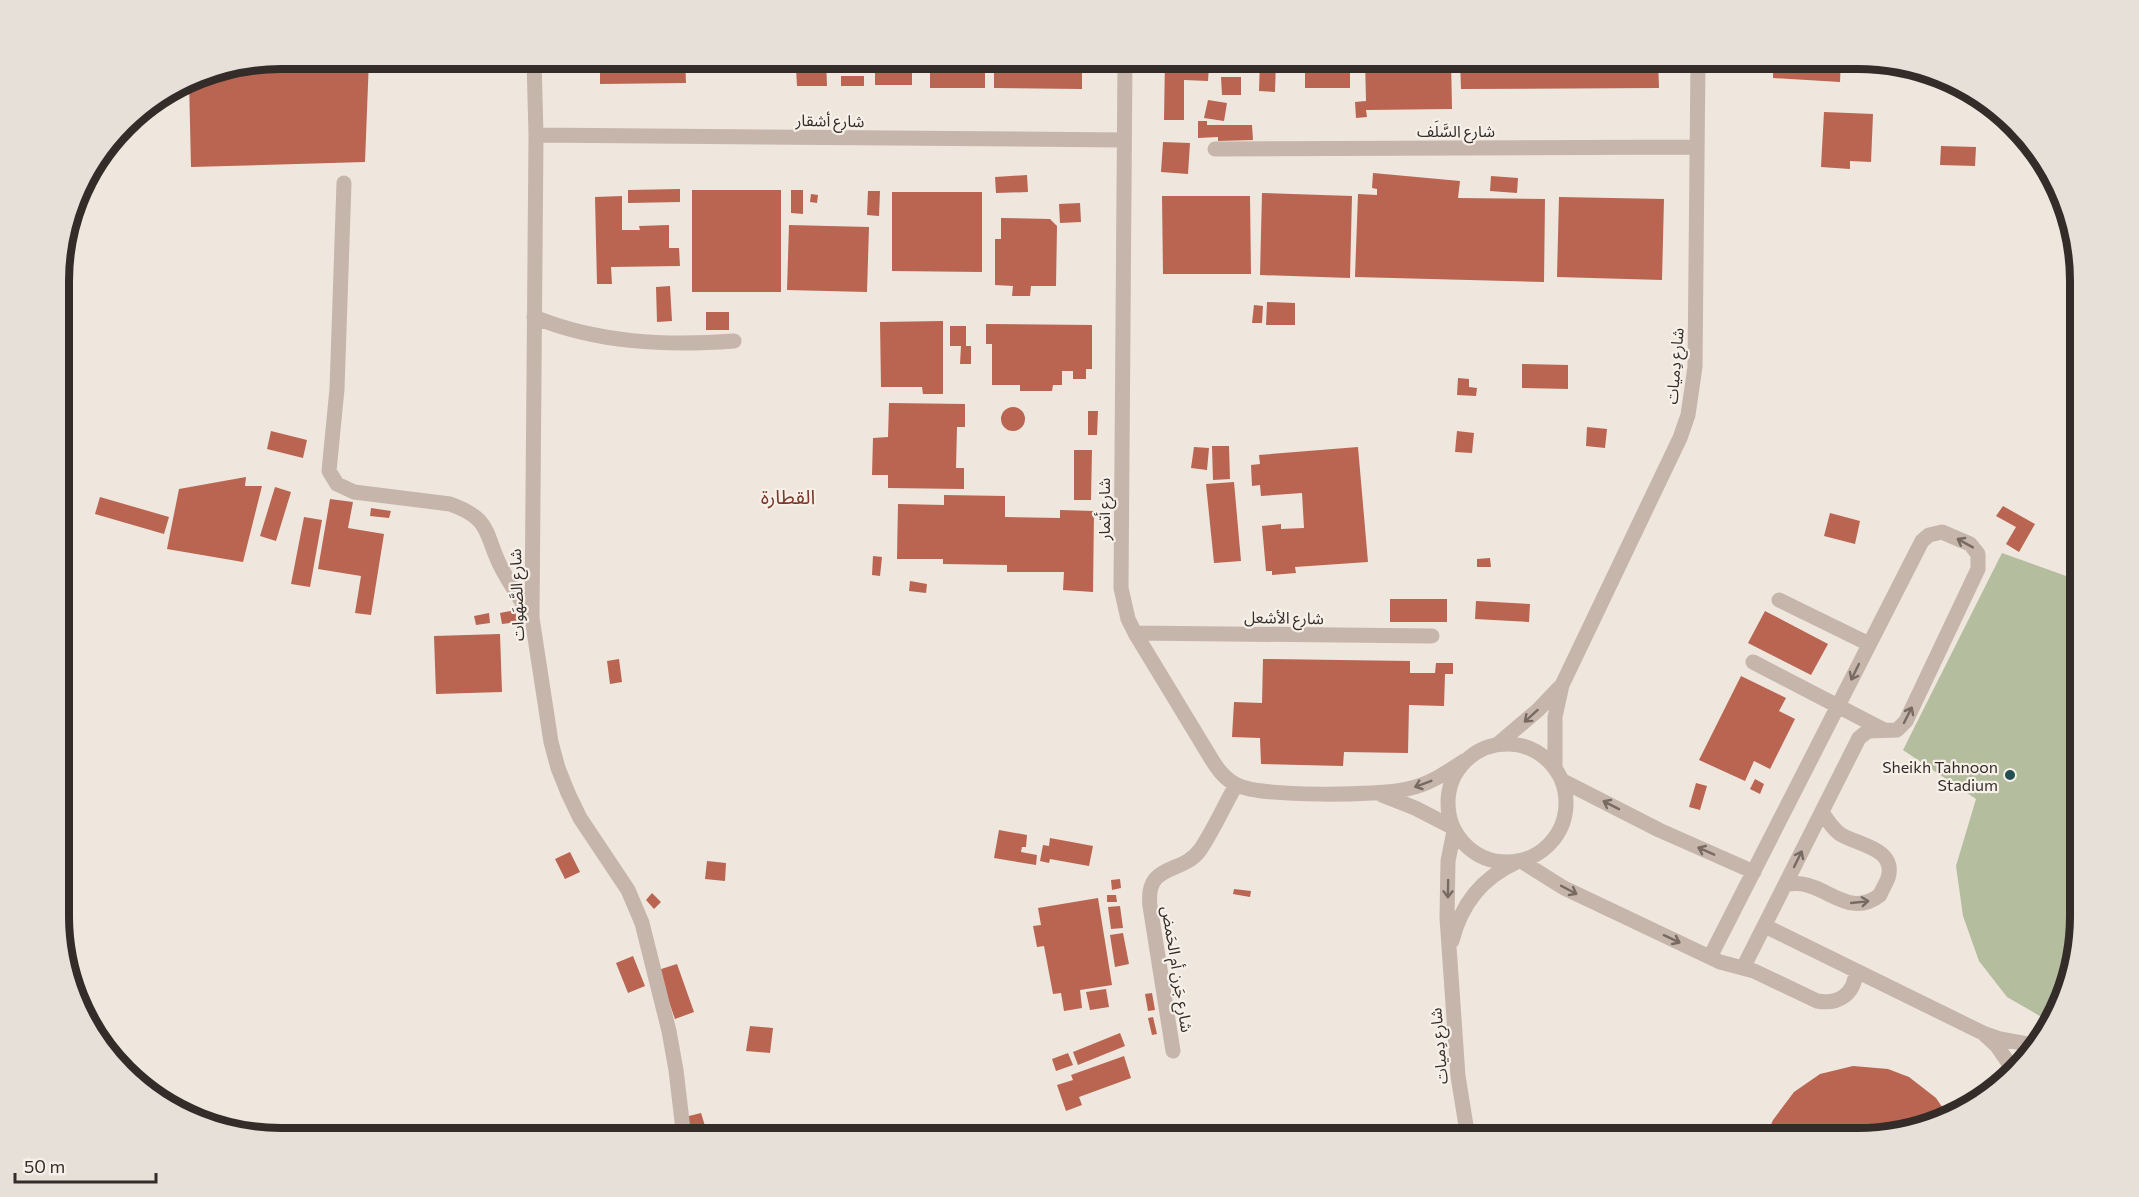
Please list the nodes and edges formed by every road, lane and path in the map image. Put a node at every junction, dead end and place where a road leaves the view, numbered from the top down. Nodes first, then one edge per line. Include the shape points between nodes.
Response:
1 (534, 69) edge
2 (1125, 69) edge
3 (1698, 69) edge
4 (536, 135) junction
5 (1124, 140) junction
6 (1698, 147) junction
7 (1215, 148) dead end
8 (344, 183) dead end
9 (534, 317) junction
10 (734, 341) dead end
11 (1779, 600) dead end
12 (532, 618) junction
13 (1135, 633) junction
14 (1432, 636) dead end
15 (1869, 644) junction
16 (1752, 662) dead end
17 (1562, 685) junction
18 (1838, 707) junction
19 (1887, 732) junction
20 (1498, 744) junction
21 (1464, 761) junction
22 (1555, 766) junction
23 (1563, 781) junction
24 (1236, 785) junction
25 (1377, 793) junction
26 (1822, 812) junction
27 (1453, 829) junction
28 (1520, 861) junction
29 (1754, 872) junction
30 (1785, 885) junction
31 (1765, 926) junction
32 (1449, 949) junction
33 (1710, 957) junction
34 (1743, 968) junction
35 (1856, 972) junction
36 (1983, 1033) junction
37 (2027, 1044) edge
38 (1173, 1051) dead end
39 (2010, 1064) edge
40 (683, 1128) edge
41 (1466, 1128) edge

1 - 4 street, شارع الصَّهَوات
2 - 5 street, شارع أتمار
3 - 6 street, شارع دِميات
4 - 5 street, شارع أشقار
4 - 9 street, شارع الصَّهَوات
5 - 13 street, شارع أتمار via 1121,588
6 - 7 street, شارع السَّلَف
6 - 17 street, شارع دِميات via 1695,367 1688,415
8 - 12 street via 338,389 329,463 332,478 354,492 450,504 477,517 486,529 501,568
9 - 10 street via 580,333 627,340 687,344
9 - 12 street, شارع الصَّهَوات
11 - 15 street
12 - 40 street, شارع الصَّهَوات via 558,768 580,818 628,890 642,923 673,1050
13 - 14 street, شارع الأشعل
13 - 24 street, شارع أتمار via 1214,764
15 -> 18 street
19 -> 15 street via 1897,730 1906,721 1978,569 1979,562 1970,544 1942,532 1922,541
16 - 18 street
17 -> 20 street, شارع دِميات
17 - 22 street, شارع دِميات via 1555,717
18 - 19 street
18 - 29 street
19 - 26 street via 1868,731 1859,738
20 - 21 street
20 - 22 street via 1519,744 1539,752
21 -> 25 street, شارع أتمار via 1423,784
21 - 27 street via 1448,792 1447,809
22 - 23 street
23 - 28 street via 1567,798 1560,830 1551,844
29 -> 23 street
24 - 25 street, شارع أتمار via 1275,793
24 - 38 street, شارع جَرن أم الحَمض via 1199,851 1182,864 1163,871 1151,886 1150,906
25 - 27 street, شارع أتمار
30 -> 26 street
30 -> 26 street via 1807,884 1843,901 1858,903 1880,895 1889,871 1886,858 1842,835
27 - 28 street via 1466,846 1481,856 1499,862
27 -> 32 street, شارع دِميات via 1448,861
28 - 32 street, شارع دِميات via 1500,869 1472,895
28 -> 33 street via 1564,888
29 - 33 street
30 - 31 street
31 - 34 street
31 - 35 street
32 - 41 street, شارع دِميات via 1458,1076
33 - 34 street
34 - 35 street via 1826,1003 1851,990
35 - 36 street
36 - 37 street
36 - 39 street

